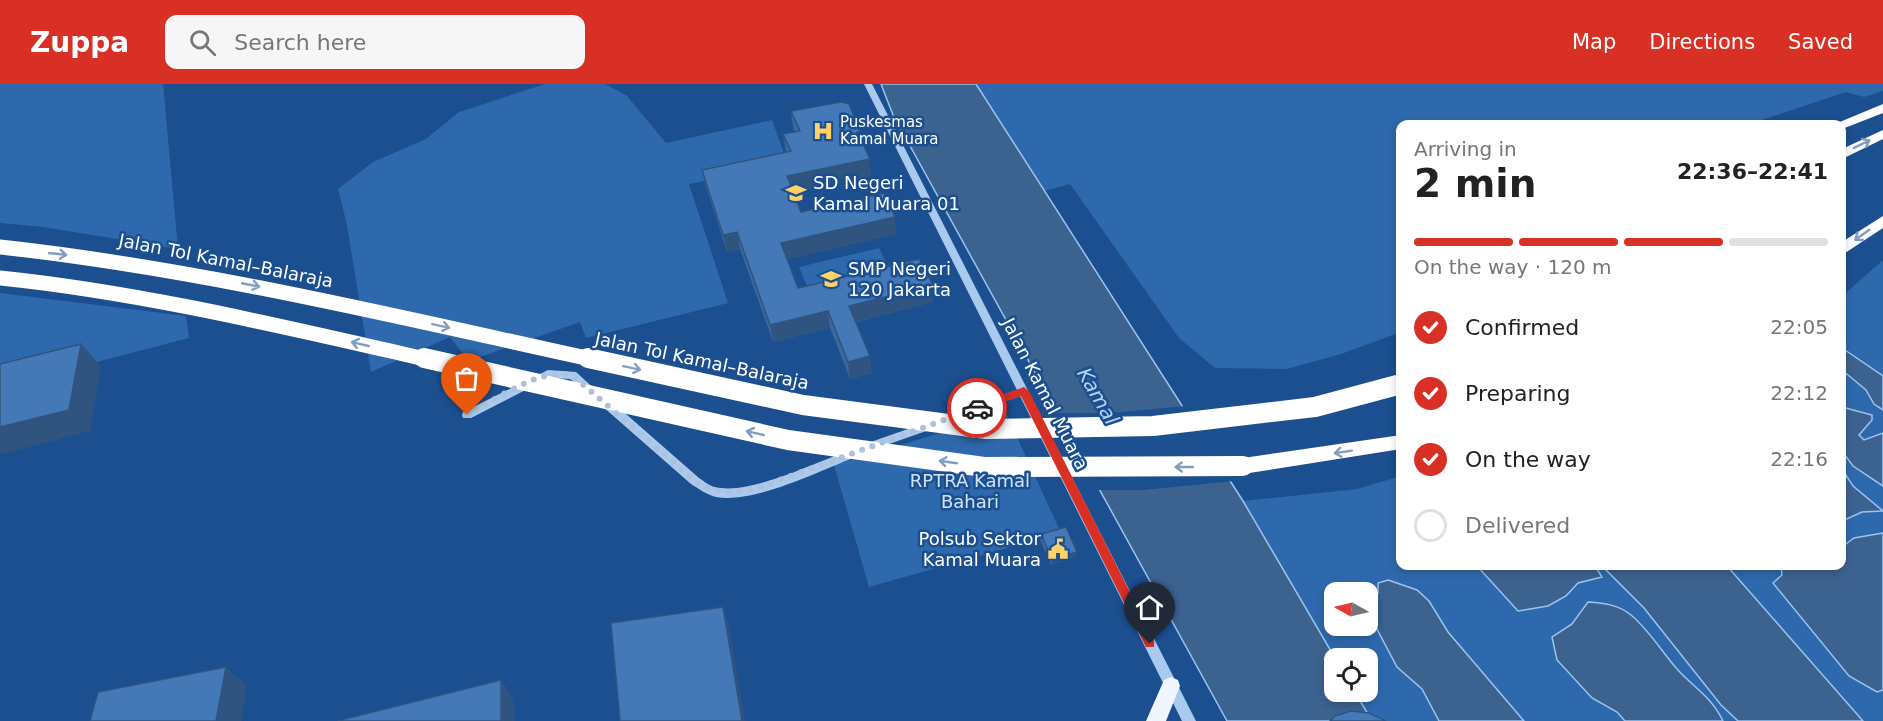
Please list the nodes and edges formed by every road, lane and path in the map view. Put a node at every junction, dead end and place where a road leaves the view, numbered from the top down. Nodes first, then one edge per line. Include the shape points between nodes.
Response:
1 (868, 84) edge
2 (1883, 108) edge
3 (1846, 123) edge
4 (1883, 134) edge
5 (1846, 153) edge
6 (1883, 221) edge
7 (1846, 247) edge
8 (0, 248) edge
9 (0, 278) edge
10 (1396, 385) edge
11 (1024, 391) junction
12 (467, 415) dead end
13 (1396, 443) edge
14 (1171, 686) junction
15 (1156, 721) edge
16 (1189, 721) edge

1 - 11 street, Jalan Kamal Muara
2 - 3 highway
5 -> 4 highway
6 -> 7 highway
8 -> 10 highway, Jalan Tol Kamal–Balaraja, bridge via 90,257 254,286 803,405 986,429 1153,426 1315,407
13 -> 9 highway, bridge via 1243,466 984,467 788,440 225,314 60,284
11 - 12 street via 763,486 730,493 707,489 695,481 572,375 538,377
11 - 14 street, Jalan Kamal Muara
14 - 15 main road
14 - 16 street, Jalan Kamal Muara

